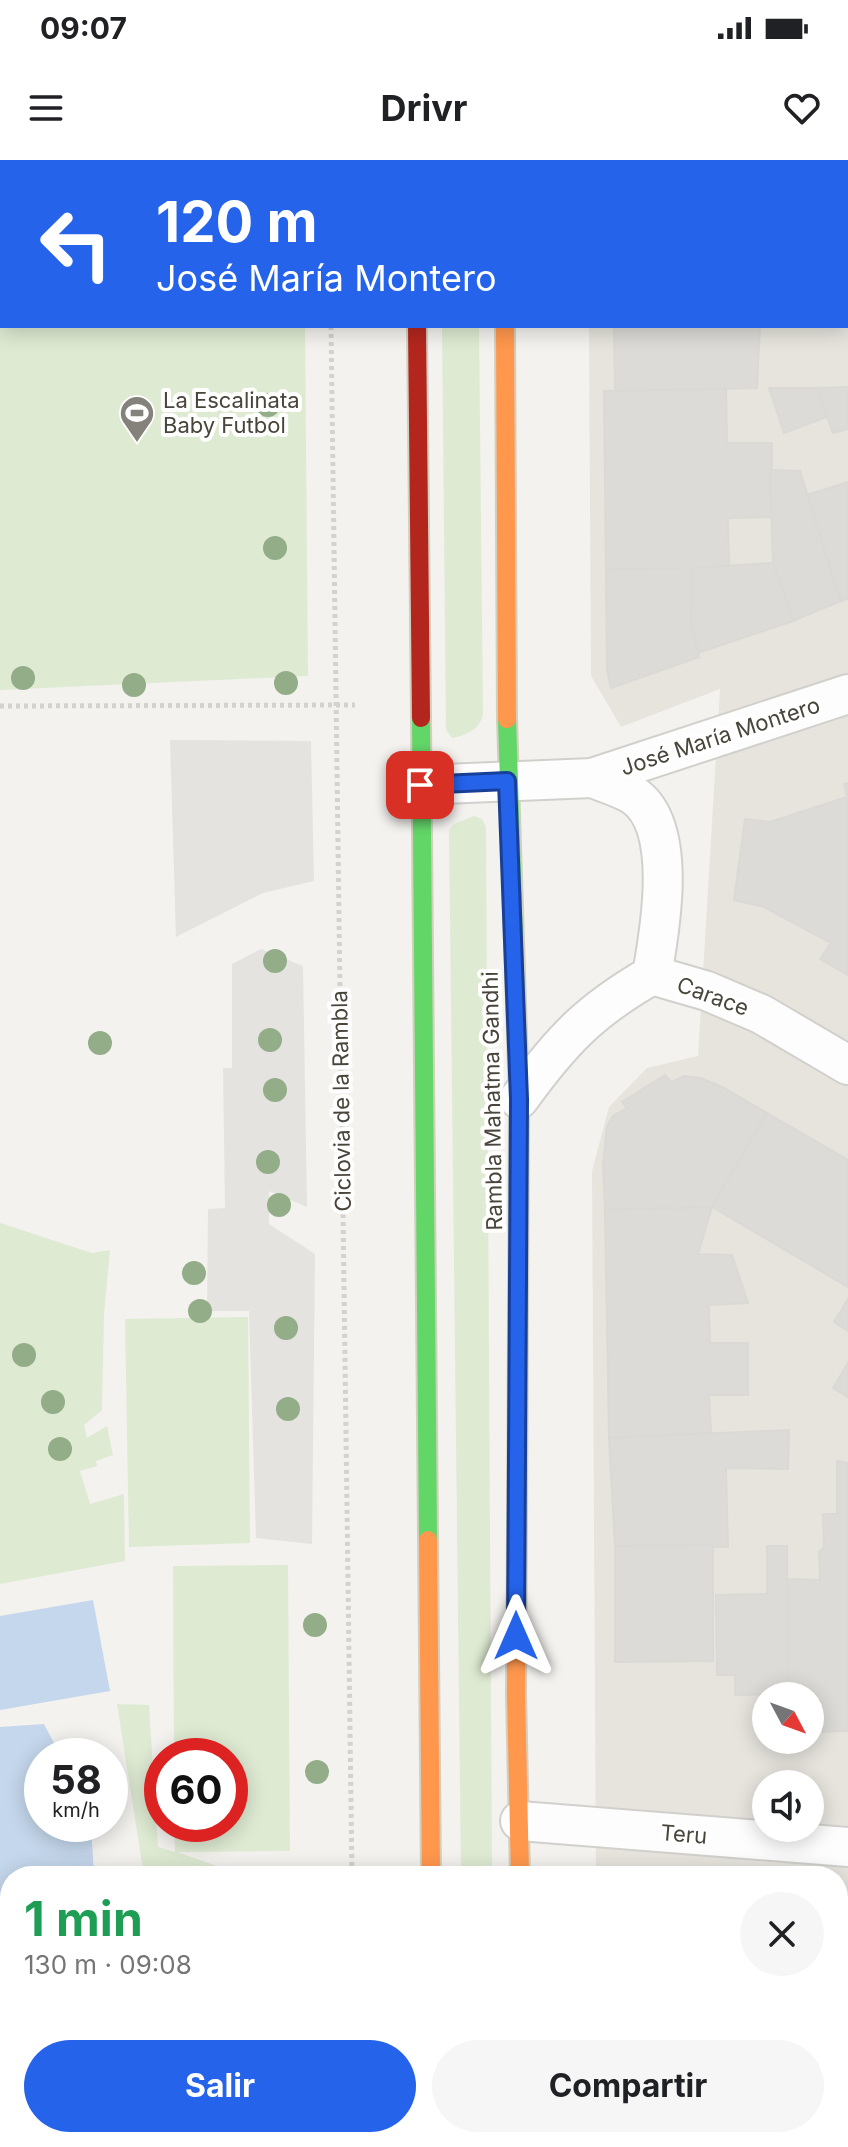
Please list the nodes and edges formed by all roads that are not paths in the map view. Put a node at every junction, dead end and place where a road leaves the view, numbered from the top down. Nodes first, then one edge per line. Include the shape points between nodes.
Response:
1 (417, 328) edge
2 (505, 328) edge
3 (848, 694) edge
4 (592, 778) junction
5 (507, 781) junction
6 (420, 785) junction
7 (652, 975) junction
8 (848, 1065) edge
9 (519, 1099) junction
10 (520, 1821) junction
11 (848, 1847) edge
12 (431, 1866) edge
13 (520, 1866) edge

1 - 6 main road
2 - 5 main road, Rambla Mahatma Gandhi
3 - 4 street, José María Montero
4 - 5 street, José María Montero
4 - 7 street, José María Montero via 635,796 653,818 660,841 663,913
5 - 6 street, José María Montero
5 - 9 main road, Rambla Mahatma Gandhi
6 - 12 main road
7 - 8 street, Carace via 761,1014
7 - 9 street, Carace via 590,1016 555,1050
9 - 10 main road, Rambla Mahatma Gandhi
10 - 11 street, Teru
10 - 13 main road, Rambla Mahatma Gandhi

